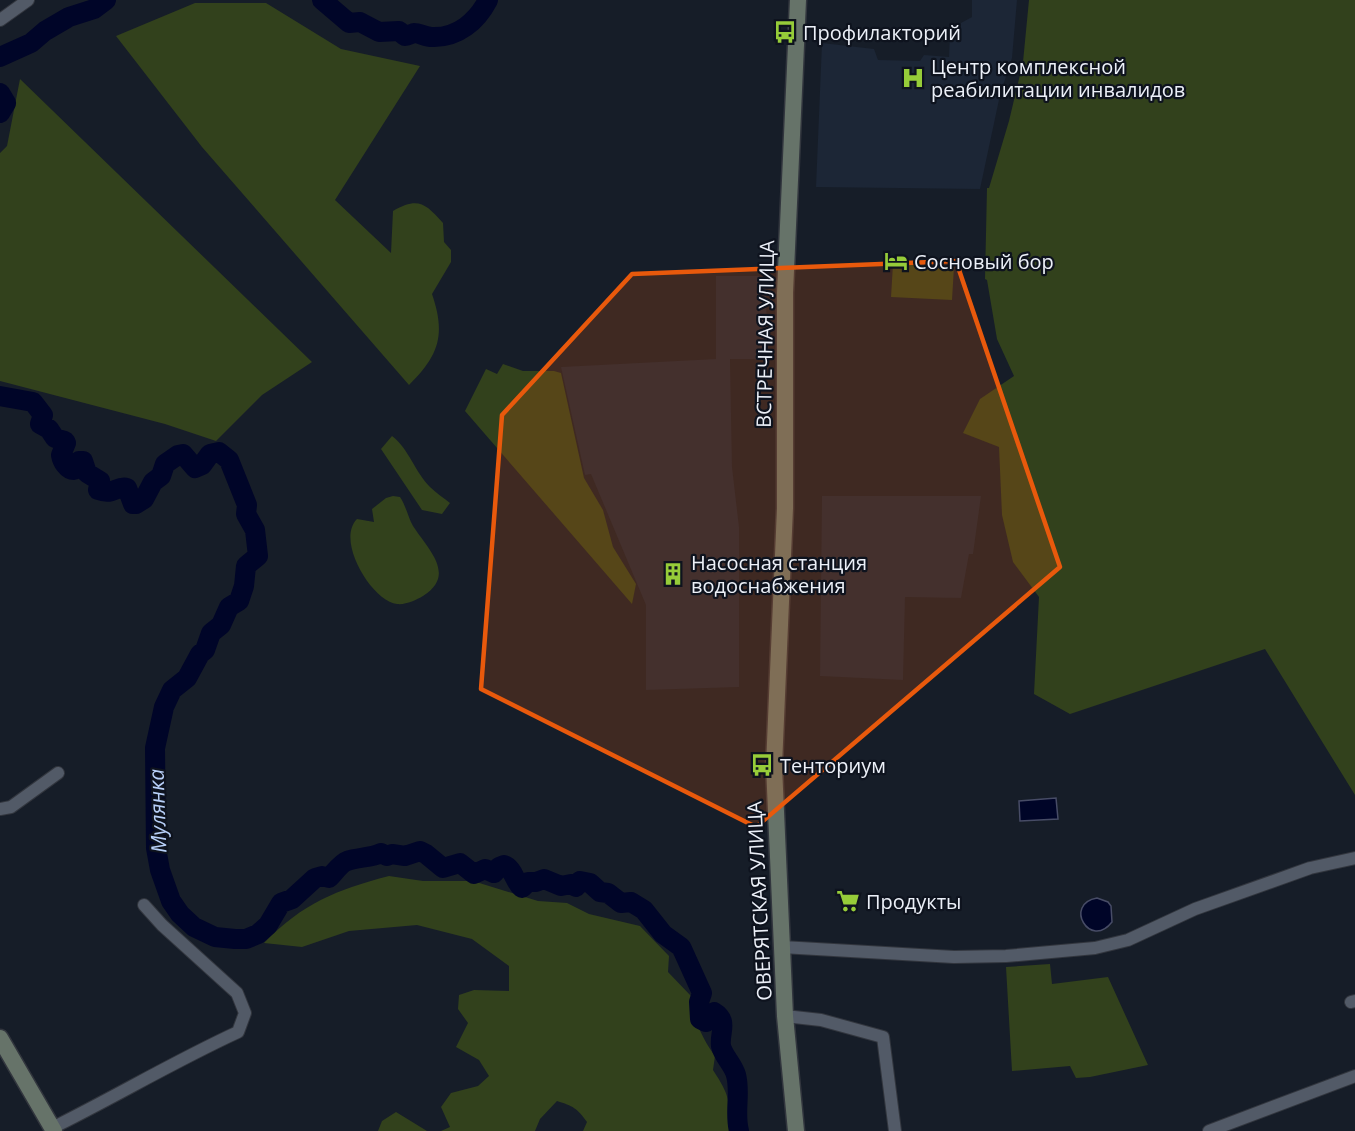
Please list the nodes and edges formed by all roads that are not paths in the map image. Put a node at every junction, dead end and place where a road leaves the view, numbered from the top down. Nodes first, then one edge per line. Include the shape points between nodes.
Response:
1 (28, 0) edge
2 (798, 0) edge
3 (0, 20) edge
4 (778, 669) joint
5 (58, 773) dead end
6 (0, 809) edge
7 (1355, 858) edge
8 (144, 905) dead end
9 (782, 947) junction
10 (785, 1016) junction
11 (0, 1038) edge
12 (1355, 1076) edge
13 (52, 1128) edge
14 (796, 1131) edge
15 (895, 1131) edge
16 (1209, 1131) edge

1 - 3 street
2 - 4 main road, ВСТРЕЧНАЯ УЛИЦА via 785,293 785,508
4 - 9 main road, ОВЕРЯТСКАЯ УЛИЦА via 774,766
5 - 6 street via 11,807
7 - 9 street via 1310,868 1195,909 1128,940 1095,948 954,957
8 - 13 street via 237,993 245,1013 238,1032
9 - 10 main road, ОВЕРЯТСКАЯ УЛИЦА
10 - 14 main road, ОВЕРЯТСКАЯ УЛИЦА
10 - 15 street via 821,1020 883,1037
11 - 13 main road
12 - 16 street

